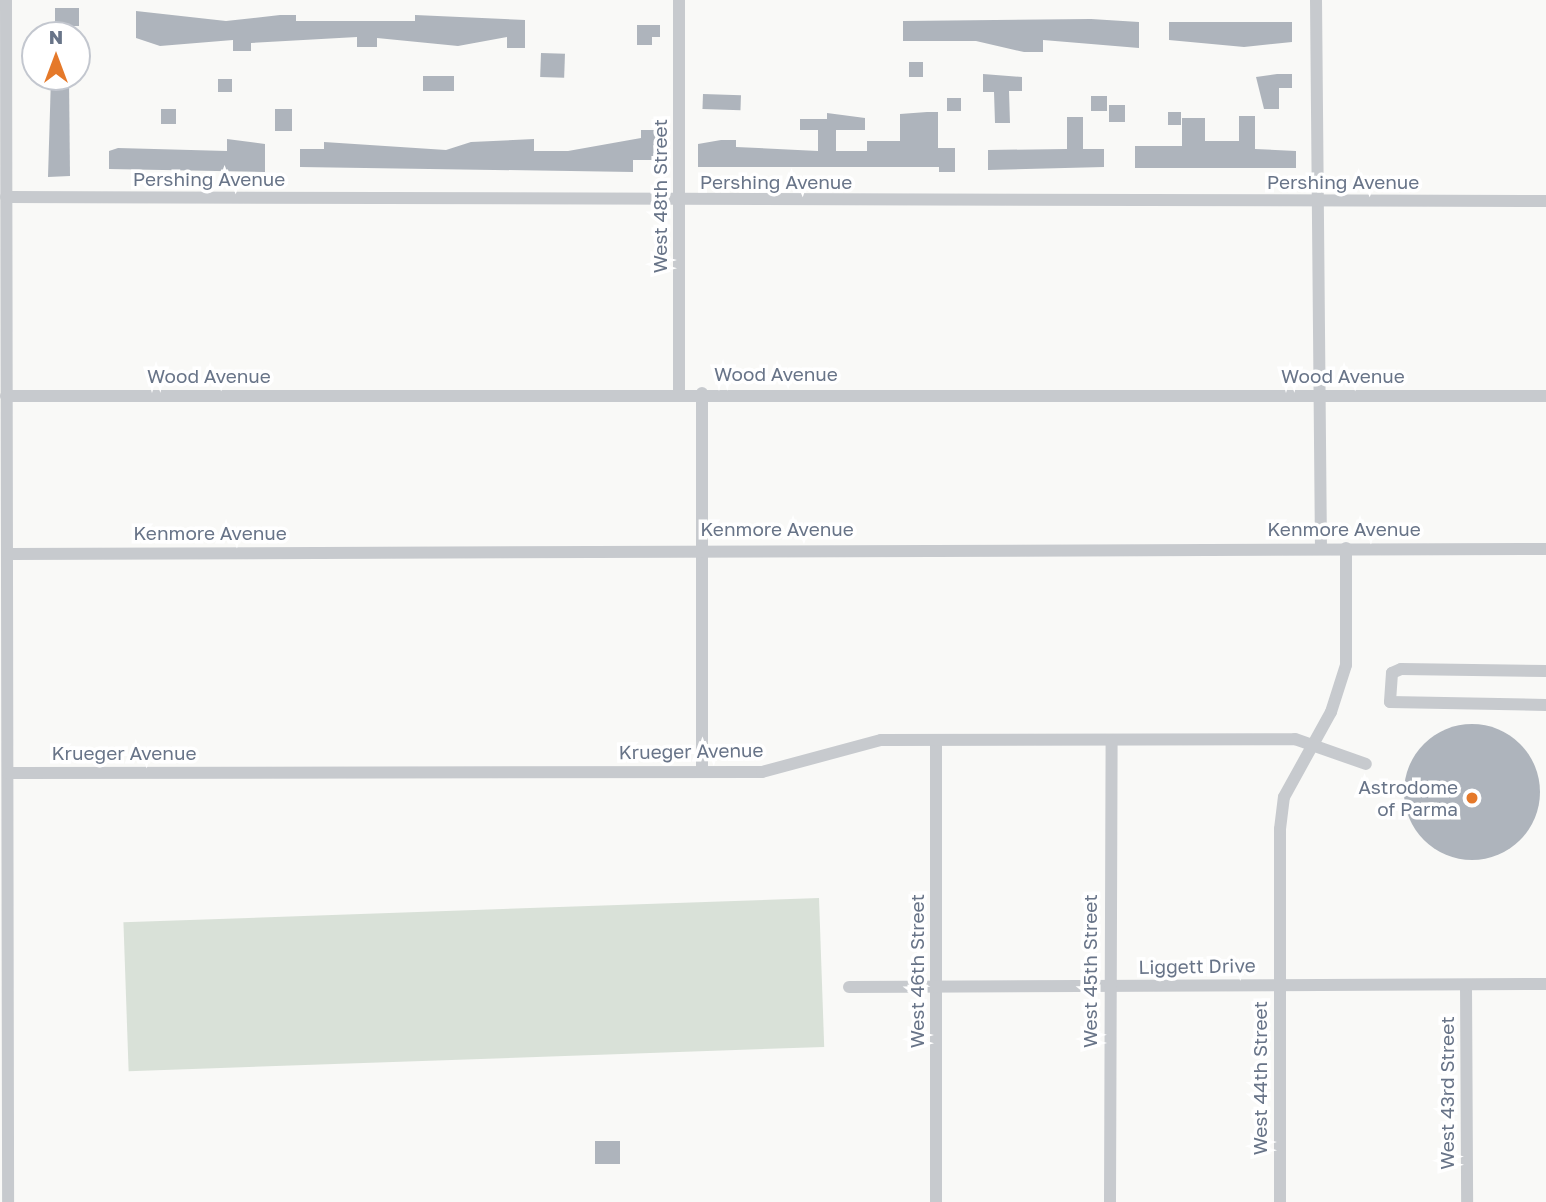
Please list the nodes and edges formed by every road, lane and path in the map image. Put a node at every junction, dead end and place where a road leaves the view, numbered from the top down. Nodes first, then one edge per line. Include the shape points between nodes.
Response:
1 (6, 0) edge
2 (679, 0) edge
3 (1316, 0) edge
4 (3, 151) edge
5 (6, 197) junction
6 (679, 201) junction
7 (1316, 201) junction
8 (1546, 201) edge
9 (3, 326) edge
10 (679, 393) junction
11 (702, 393) junction
12 (1321, 395) junction
13 (6, 396) junction
14 (1546, 396) edge
15 (4, 505) edge
16 (1321, 548) junction
17 (1346, 548) junction
18 (705, 549) junction
19 (1546, 550) edge
20 (8, 554) junction
21 (1546, 671) edge
22 (4, 680) edge
23 (1546, 705) edge
24 (936, 740) junction
25 (1112, 740) junction
26 (1313, 744) junction
27 (1366, 764) dead end
28 (702, 772) junction
29 (8, 773) junction
30 (5, 857) edge
31 (1546, 984) edge
32 (1280, 985) junction
33 (1466, 985) junction
34 (936, 986) junction
35 (1109, 986) junction
36 (849, 987) dead end
37 (4, 1030) edge
38 (4, 1137) edge
39 (8, 1202) edge
40 (936, 1202) edge
41 (1110, 1202) edge
42 (1280, 1202) edge
43 (1467, 1202) edge

1 - 4 street
2 - 6 street, West 48th Street
3 - 7 street
4 - 5 street
5 - 6 street, Pershing Avenue
5 - 9 street
6 - 7 street, Pershing Avenue
6 - 10 street, West 48th Street
7 - 8 street, Pershing Avenue
7 - 12 street
9 - 13 street
10 - 11 street, Wood Avenue
10 - 13 street, Wood Avenue
11 - 12 street, Wood Avenue
11 - 18 street
12 - 14 street, Wood Avenue
12 - 16 street
13 - 15 street
15 - 20 street
16 - 17 street, Kenmore Avenue
16 - 18 street, Kenmore Avenue
17 - 19 street, Kenmore Avenue
17 - 26 street, West 44th Street via 1346,665
18 - 20 street, Kenmore Avenue
18 - 28 street
20 - 22 street
21 - 23 street via 1392,673 1395,705
22 - 29 street
24 - 25 street, Krueger Avenue
24 - 28 street, Krueger Avenue via 881,740 762,772
24 - 34 street, West 46th Street
25 - 26 street, Krueger Avenue
25 - 35 street, West 45th Street
26 - 27 street, Krueger Avenue
26 - 32 street, West 44th Street via 1284,797
28 - 29 street, Krueger Avenue
29 - 30 street
30 - 37 street
31 - 33 street, Liggett Drive
32 - 33 street, Liggett Drive
32 - 35 street, Liggett Drive
32 - 42 street, West 44th Street
33 - 43 street, West 43rd Street
34 - 35 street, Liggett Drive
34 - 36 street, Liggett Drive
34 - 40 street, West 46th Street
35 - 41 street, West 45th Street
37 - 38 street
38 - 39 street

